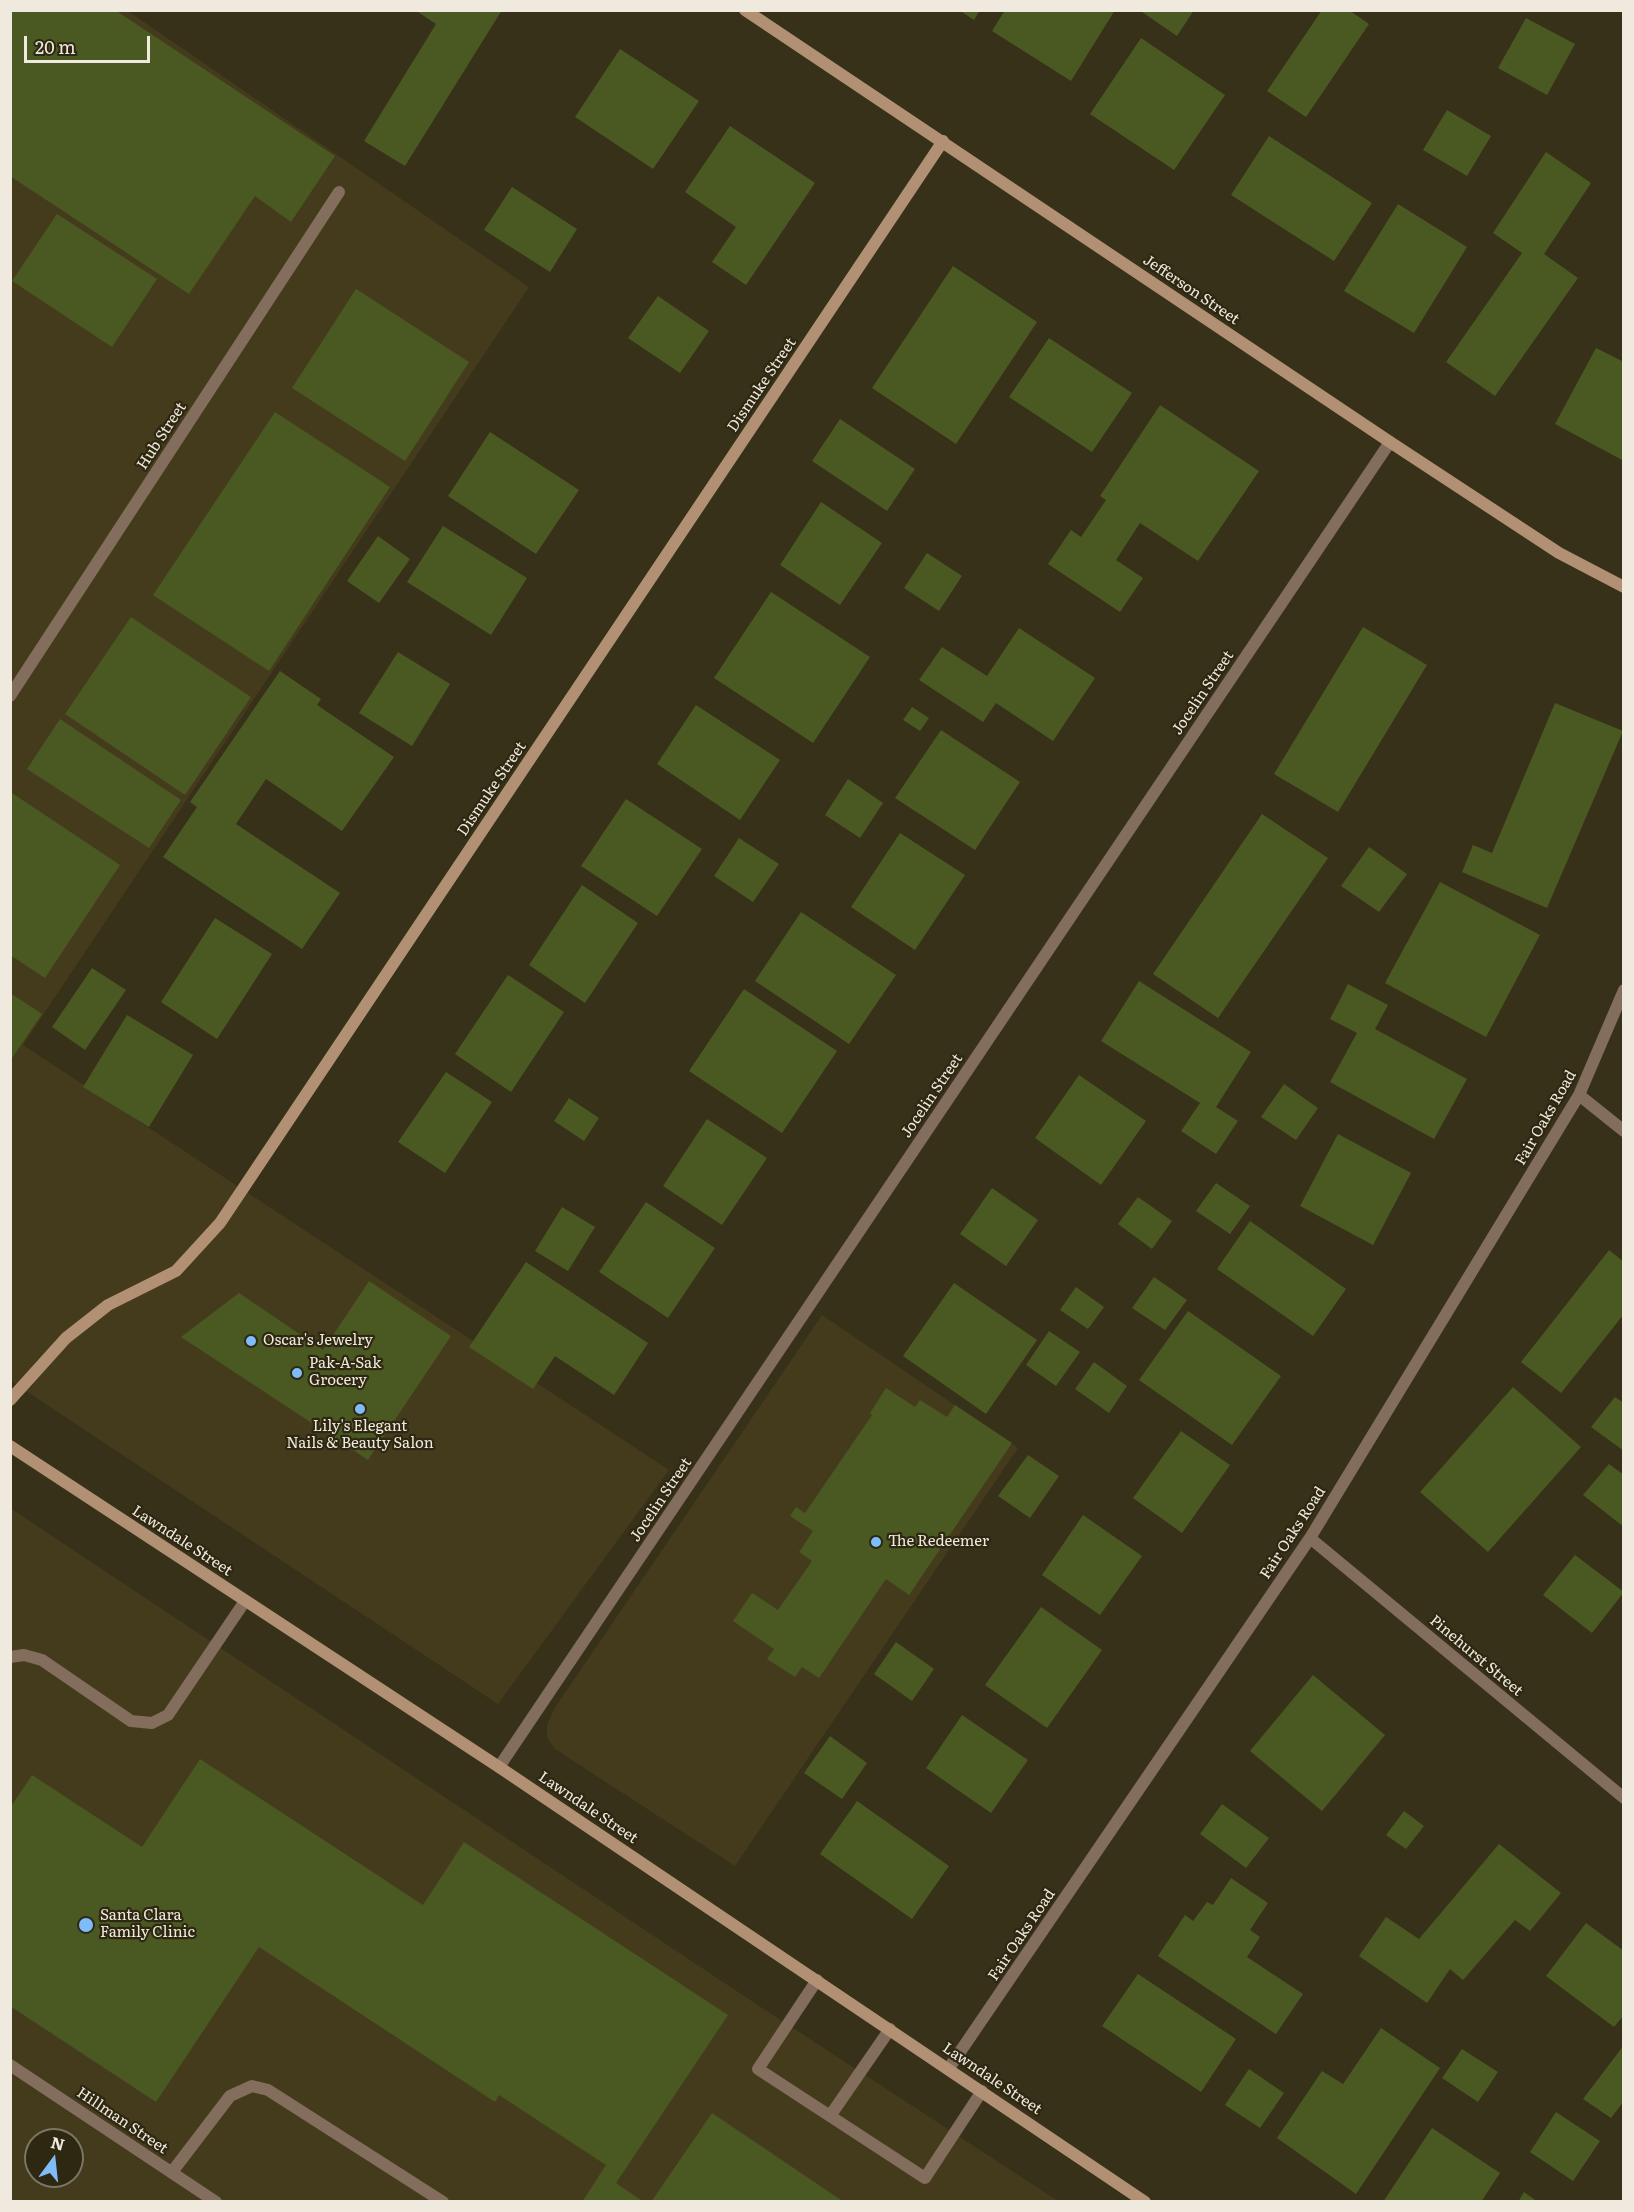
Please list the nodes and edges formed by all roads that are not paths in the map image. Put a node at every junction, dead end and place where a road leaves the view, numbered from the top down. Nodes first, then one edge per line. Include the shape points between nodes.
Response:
1 (745, 10) edge
2 (943, 141) junction
3 (339, 192) dead end
4 (1390, 442) junction
5 (1623, 587) edge
6 (10, 696) edge
7 (1623, 990) edge
8 (1579, 1095) junction
9 (1623, 1131) edge
10 (10, 1400) edge
11 (10, 1446) edge
12 (1310, 1538) junction
13 (245, 1600) junction
14 (10, 1657) edge
15 (499, 1767) junction
16 (1623, 1798) edge
17 (817, 1980) junction
18 (890, 2029) junction
19 (10, 2065) edge
20 (949, 2068) junction
21 (982, 2091) junction
22 (830, 2116) junction
23 (172, 2172) junction
24 (216, 2202) edge
25 (443, 2202) edge
26 (1145, 2202) edge

1 - 2 street, Jefferson Street
2 - 4 street, Jefferson Street
2 - 10 street, Dismuke Street via 220,1223 176,1271 108,1305 66,1338
3 - 6 street, Hub Street
4 - 5 street, Jefferson Street via 1559,553
4 - 15 street, Jocelin Street
7 - 8 street, Fair Oaks Road
8 - 9 street
8 - 12 street, Fair Oaks Road
11 - 13 street, Lawndale Street
12 - 16 street, Pinehurst Street
12 - 20 street, Fair Oaks Road
13 - 14 street via 168,1715 152,1723 132,1721 42,1660 24,1655
13 - 15 street, Lawndale Street
15 - 17 street, Lawndale Street
17 - 18 street, Lawndale Street
17 - 22 street via 758,2068
18 - 20 street, Lawndale Street
18 - 22 street
19 - 23 street, Hillman Street
20 - 21 street, Lawndale Street
21 - 22 street via 926,2178
21 - 26 street, Lawndale Street
23 - 24 street, Hillman Street
23 - 25 street via 230,2096 252,2086 268,2090

